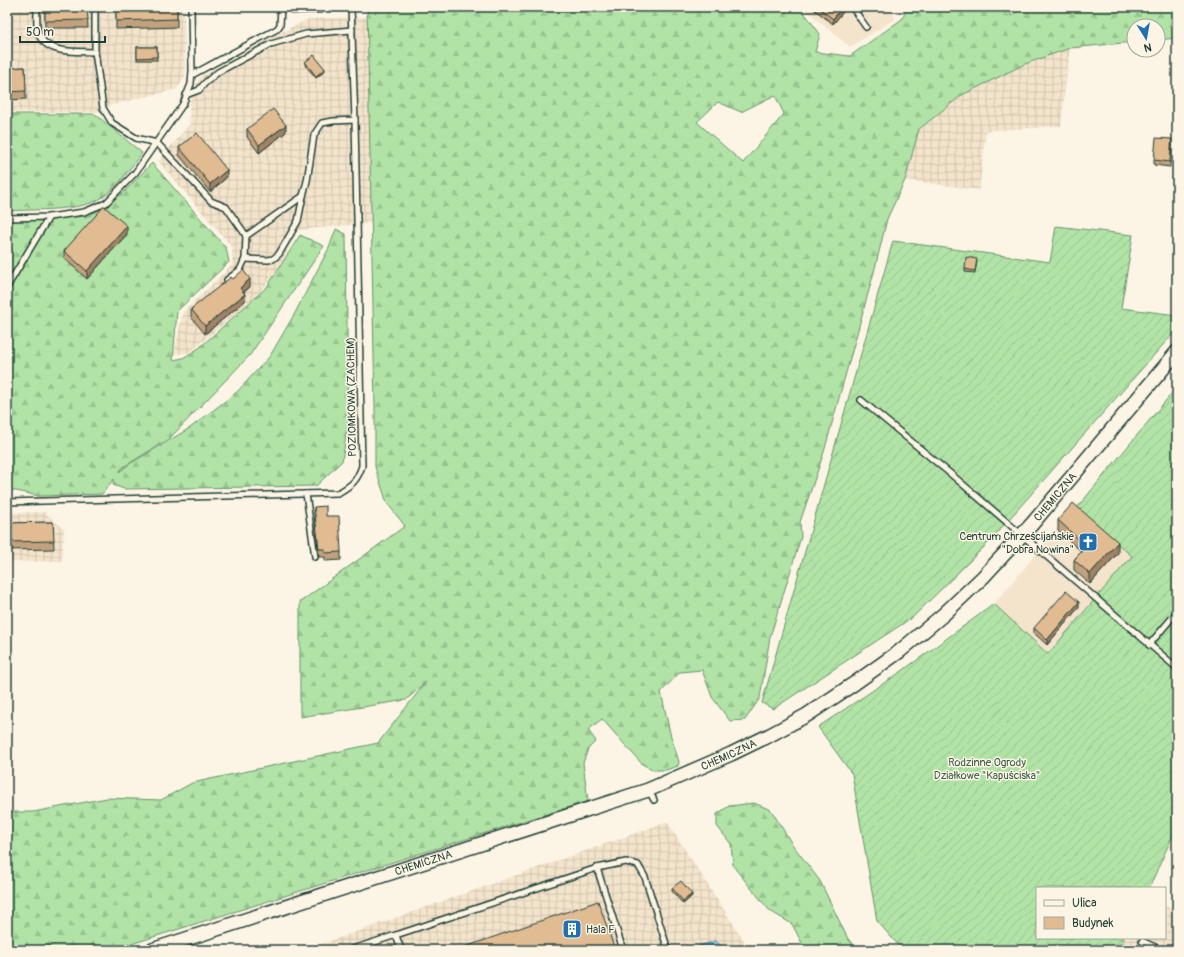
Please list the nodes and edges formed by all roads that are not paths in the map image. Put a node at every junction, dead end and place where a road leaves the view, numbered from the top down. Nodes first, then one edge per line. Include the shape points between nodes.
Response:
1 (37, 7) edge
2 (95, 7) edge
3 (191, 7) edge
4 (281, 7) edge
5 (351, 7) edge
6 (852, 7) edge
7 (866, 27) dead end
8 (352, 30) junction
9 (95, 52) junction
10 (192, 74) junction
11 (186, 95) junction
12 (355, 120) junction
13 (157, 143) junction
14 (303, 196) junction
15 (49, 217) junction
16 (7, 218) edge
17 (246, 236) junction
18 (244, 259) junction
19 (224, 283) edge
20 (7, 287) edge
21 (1177, 352) edge
22 (861, 400) dead end
23 (306, 494) junction
24 (7, 502) edge
25 (1022, 535) junction
26 (315, 557) dead end
27 (1177, 612) edge
28 (1150, 645) junction
29 (1177, 668) edge
30 (597, 868) junction
31 (396, 935) junction
32 (1142, 941) dead end
33 (152, 950) edge
34 (350, 950) edge
35 (401, 950) edge
36 (623, 950) edge
37 (668, 950) edge
38 (1161, 950) edge

1 - 9 lane via 38,32 46,44 58,50
2 - 9 lane
3 - 10 lane
4 - 10 lane via 280,25 277,29
5 - 8 lane, POZIOMKOWA (ZACHEM)
6 - 7 lane
8 - 11 lane via 306,34 271,44 218,72 199,90
8 - 12 lane, POZIOMKOWA (ZACHEM)
9 - 13 lane via 106,115 112,123 136,138
10 - 11 lane
11 - 13 lane via 183,104
12 - 14 lane via 322,123 314,135 308,181
12 - 23 lane, POZIOMKOWA (ZACHEM) via 362,466 358,478 338,493
13 - 15 lane via 135,173 106,203 84,212
13 - 17 lane via 212,201 226,207
14 - 17 lane
14 - 18 lane via 298,221 279,254 268,260
15 - 16 lane
15 - 20 lane
17 - 18 lane
18 - 19 lane via 240,270
21 - 25 street, CHEMICZNA
22 - 25 lane
23 - 24 lane, POZIOMKOWA (ZACHEM)
23 - 26 lane
25 - 28 lane
25 - 33 street, CHEMICZNA via 944,614 900,651 855,683 807,715 651,795
27 - 28 lane
28 - 29 lane
30 - 31 lane
30 - 36 lane
30 - 37 lane via 626,862 638,865 645,877
31 - 34 lane
31 - 35 lane
32 - 38 lane

